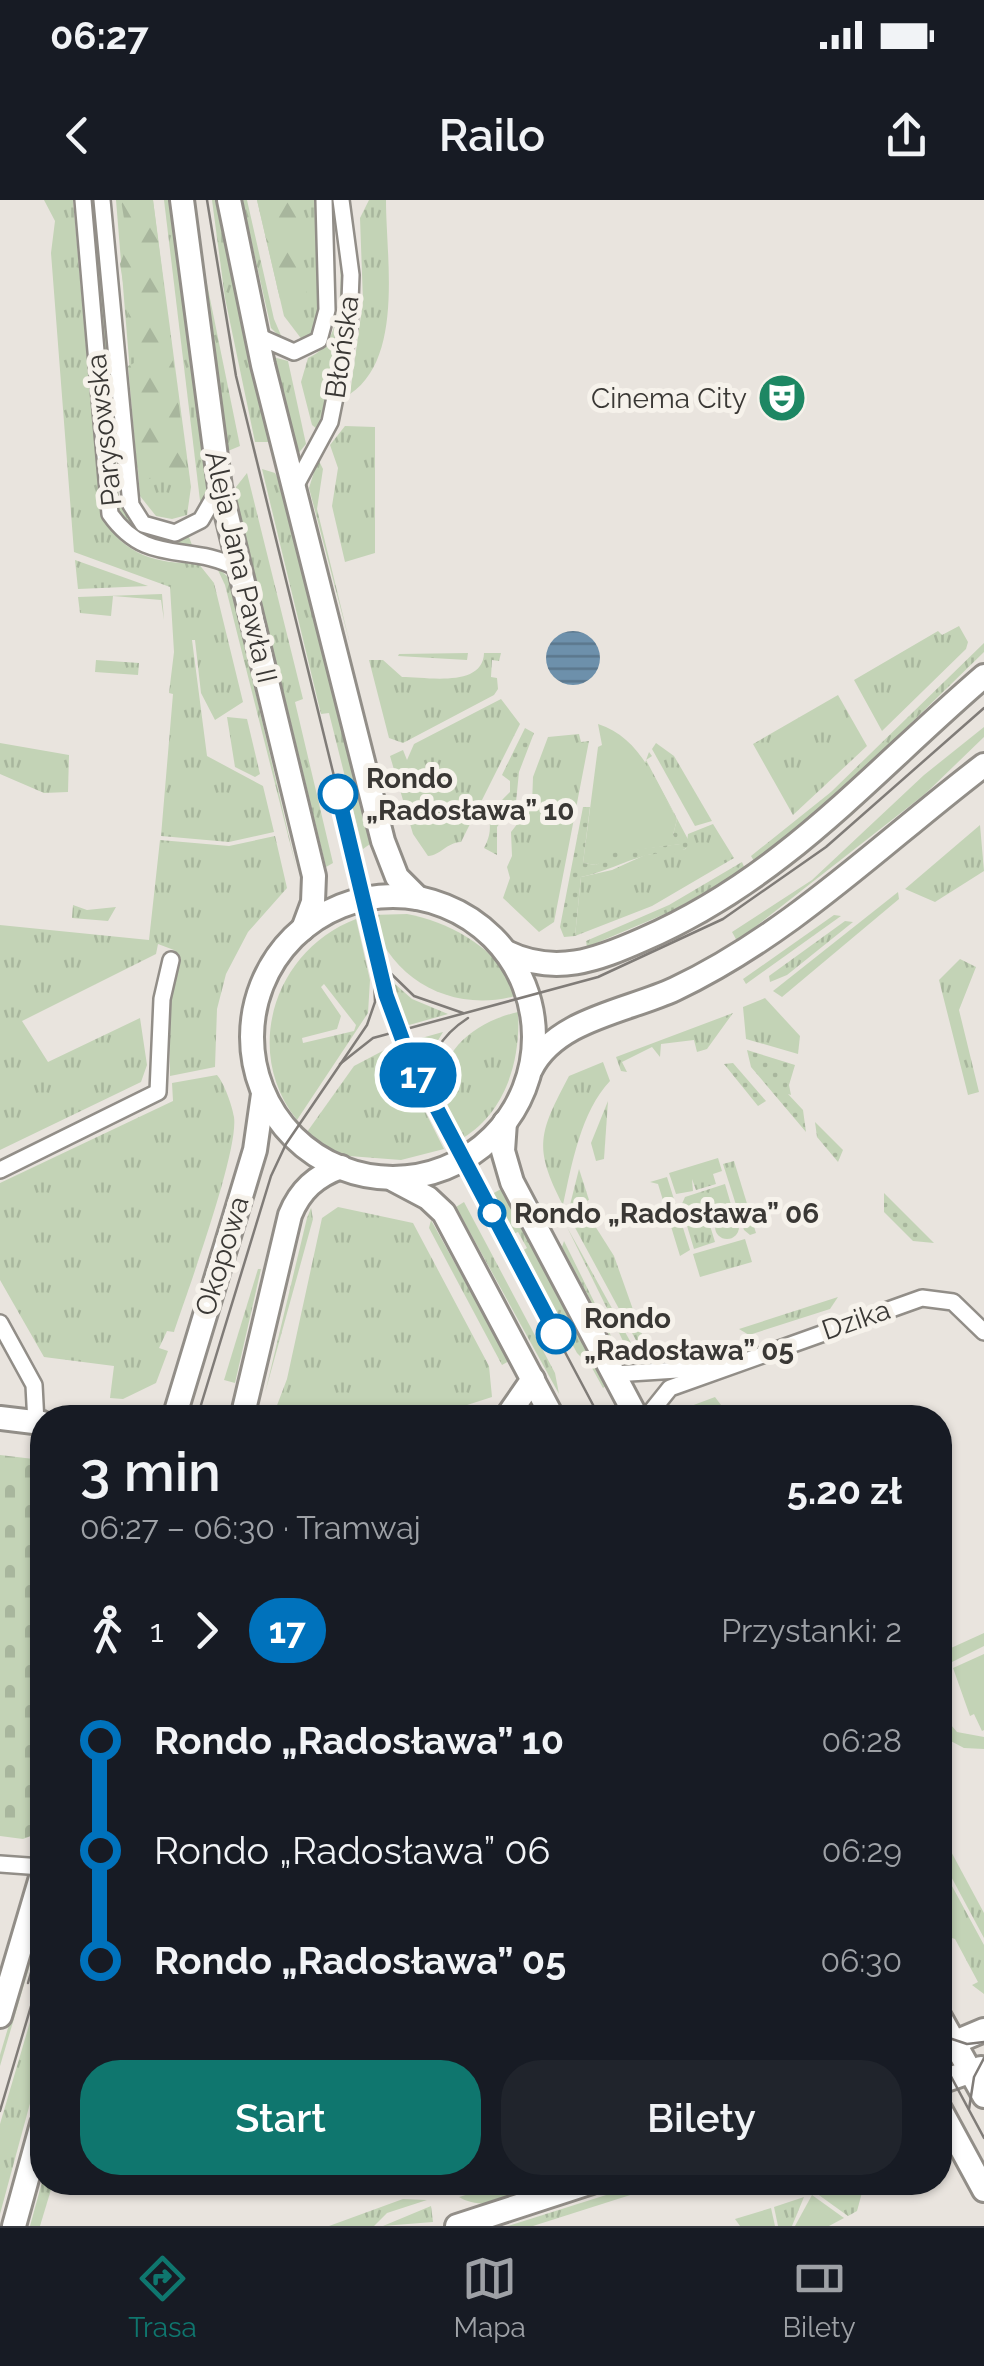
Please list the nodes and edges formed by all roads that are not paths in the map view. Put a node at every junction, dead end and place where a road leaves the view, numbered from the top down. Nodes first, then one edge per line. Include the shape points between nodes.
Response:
1 (83, 200) edge
2 (102, 200) edge
3 (182, 200) edge
4 (229, 200) edge
5 (324, 200) edge
6 (341, 200) edge
7 (260, 337) junction
8 (296, 484) junction
9 (220, 488) junction
10 (239, 569) junction
11 (984, 676) edge
12 (984, 765) edge
13 (418, 898) junction
14 (302, 929) junction
15 (503, 950) junction
16 (172, 960) dead end
17 (532, 1069) junction
18 (263, 1094) junction
19 (505, 1122) junction
20 (341, 1167) junction
21 (0, 1170) edge
22 (391, 1178) junction
23 (0, 1323) edge
24 (984, 1332) edge
25 (718, 1368) junction
26 (614, 1374) junction
27 (533, 1379) junction
28 (37, 1405) edge
29 (178, 1405) edge
30 (245, 1405) edge
31 (515, 1405) edge
32 (546, 1405) edge
33 (630, 1405) edge
34 (656, 1405) edge
35 (0, 1418) edge
36 (30, 1422) edge
37 (0, 1864) edge
38 (30, 1869) edge
39 (30, 1912) edge
40 (0, 2016) edge
41 (984, 2030) edge
42 (952, 2043) edge
43 (952, 2049) edge
44 (977, 2069) edge
45 (952, 2078) edge
46 (984, 2096) edge
47 (952, 2131) edge
48 (30, 2168) edge
49 (984, 2190) edge
50 (552, 2195) edge
51 (14, 2226) edge
52 (457, 2226) edge

1 - 10 street, Parysowska via 110,514 148,549 210,556
2 - 9 street, Parysowska via 130,505 143,524 175,533 201,520
3 - 9 main road, Aleja Jana Pawła II
4 - 7 main road
5 - 7 street, Błońska via 327,310 319,340 294,352
6 - 8 street, Błońska via 351,275 347,343 330,422
7 - 8 main road
8 - 13 main road via 386,851 401,882
9 - 10 main road, Aleja Jana Pawła II
10 - 14 main road, Aleja Jana Pawła II via 314,876
11 - 15 main road via 818,830 710,906 576,964 538,964
12 - 17 main road via 756,944 670,991 566,1032
13 - 14 main road via 363,899
13 - 15 main road via 471,920
14 - 18 main road via 276,958 255,1004 252,1055
15 - 17 main road via 528,997
16 - 21 street via 154,1097
17 - 19 main road
18 - 20 main road via 307,1150
18 - 29 main road, Okopowa via 255,1150
19 - 22 main road via 456,1164
19 - 26 main road via 503,1151 512,1182
20 - 22 main road
20 - 30 main road, Okopowa via 318,1176 292,1210
22 - 27 main road via 444,1213
23 - 28 street via 34,1386
24 - 25 street, Dzika via 954,1302 922,1298
25 - 26 street, Dzika
25 - 34 street, Dzika via 666,1391
26 - 33 main road
27 - 31 main road
27 - 32 main road
35 - 36 main road
37 - 38 street
39 - 40 main road
41 - 42 main road
43 - 44 main road
44 - 45 main road
44 - 46 main road
47 - 49 main road
48 - 51 main road
50 - 52 main road

